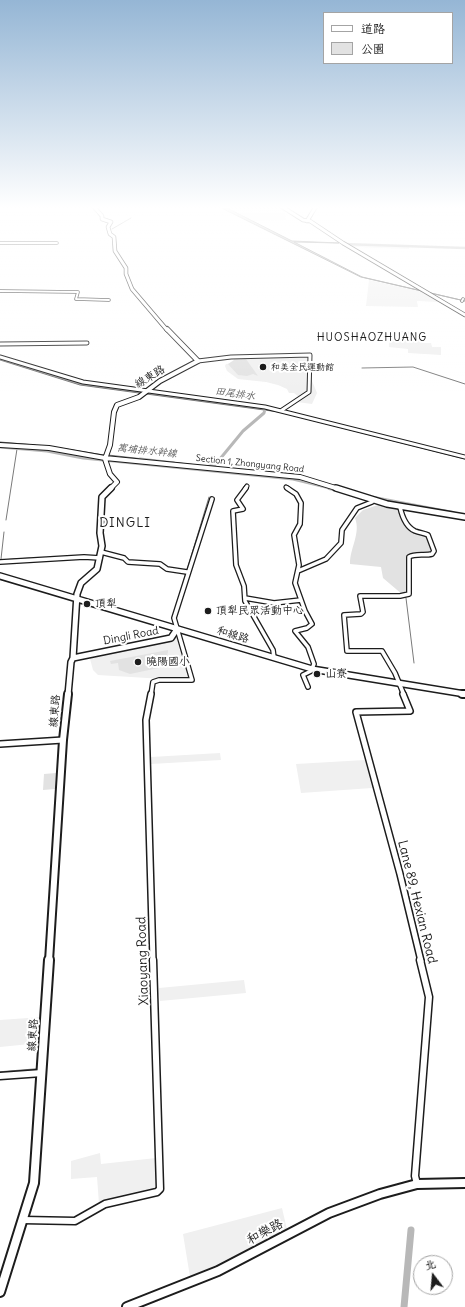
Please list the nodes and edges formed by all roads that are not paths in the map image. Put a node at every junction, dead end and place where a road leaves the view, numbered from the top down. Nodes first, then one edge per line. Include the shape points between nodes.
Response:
1 (126, 269) edge
2 (386, 269) edge
3 (0, 291) edge
4 (108, 300) dead end
5 (465, 316) edge
6 (87, 343) dead end
7 (0, 344) edge
8 (0, 357) edge
9 (198, 361) junction
10 (146, 392) junction
11 (282, 410) junction
12 (0, 445) edge
13 (465, 456) edge
14 (106, 458) junction
15 (247, 486) dead end
16 (286, 486) dead end
17 (212, 499) dead end
18 (372, 502) dead end
19 (400, 507) junction
20 (465, 517) edge
21 (101, 552) junction
22 (100, 558) junction
23 (0, 562) edge
24 (187, 572) junction
25 (298, 572) junction
26 (0, 576) edge
27 (245, 598) junction
28 (77, 599) junction
29 (300, 600) junction
30 (177, 629) junction
31 (73, 658) junction
32 (274, 658) junction
33 (312, 669) junction
34 (399, 684) junction
35 (308, 687) dead end
36 (465, 694) edge
37 (63, 740) junction
38 (0, 744) edge
39 (42, 1073) junction
40 (0, 1076) edge
41 (465, 1183) edge
42 (417, 1184) junction
43 (22, 1220) junction
44 (0, 1292) edge
45 (128, 1307) edge

1 - 9 street via 132,289 173,337
2 - 5 street
3 - 4 street via 78,292 76,299
6 - 7 street
8 - 10 street via 83,382
9 - 10 street, 線東路
9 - 11 street via 231,357 310,355 309,392
10 - 11 street
10 - 14 street, 線東路 via 115,408
11 - 13 street via 305,418
12 - 14 street, Section 1, Zhongyang Road via 49,448
14 - 19 street, Section 1, Zhongyang Road via 292,476 332,485 345,492
14 - 21 street, 線東路 via 110,474 117,482 102,497
15 - 27 street via 236,500 243,509 234,511 233,522 236,565 244,586
16 - 25 street via 297,494 303,507 301,523 294,535
17 - 24 street
18 - 25 street via 357,508 342,530 341,542 326,559
19 - 20 street
19 - 34 street via 404,521 414,530 426,534 434,551 429,556 409,557 409,594 360,596 363,612 344,615 347,651 382,651
21 - 22 street, 線東路
21 - 24 street via 124,558 128,562 160,564 167,569
22 - 23 street
22 - 28 street, 線東路 via 97,569 81,583
24 - 30 street via 174,618
25 - 29 street via 295,583
26 - 28 street, 和線路
27 - 29 street via 274,603
27 - 32 street via 273,650
28 - 30 street, 和線路
28 - 31 street, 線東路
29 - 33 street via 312,624 295,631 312,655
30 - 31 street, Dingli Road via 171,638
30 - 32 street, 和線路
30 - 43 street, Xiaoyang Road via 192,680 153,682 146,720 160,1189 151,1194 105,1204 75,1221
31 - 37 street, 線東路 via 70,662
32 - 33 street, 和線路
33 - 34 street, 和線路
33 - 35 street via 303,675
34 - 36 street, 和線路
34 - 42 street, Lane 89, Hexian Road via 410,711 356,712 400,874 429,997 415,1176
37 - 38 street
37 - 39 street, 線東路
39 - 40 street
39 - 43 street, 線東路 via 34,1183
41 - 42 street, 和樂路
42 - 45 street, 和樂路 via 401,1187 329,1213 218,1271
43 - 44 street, 線東路

